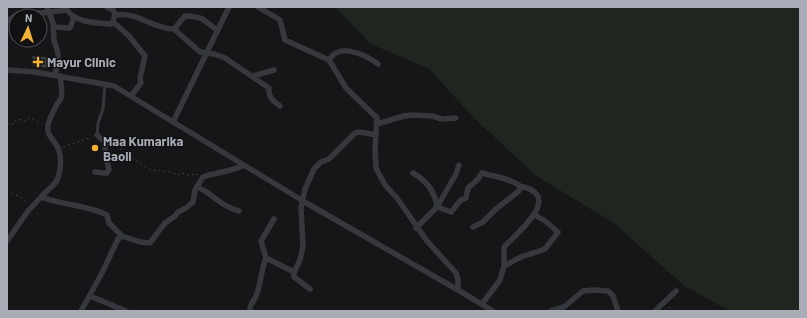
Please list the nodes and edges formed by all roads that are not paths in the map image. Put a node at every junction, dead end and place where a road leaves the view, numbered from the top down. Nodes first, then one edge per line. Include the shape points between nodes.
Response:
1 (106, 7) edge
2 (229, 7) edge
3 (258, 7) edge
4 (49, 10) edge
5 (115, 15) junction
6 (74, 17) junction
7 (7, 21) edge
8 (113, 22) junction
9 (53, 26) junction
10 (174, 29) junction
11 (217, 30) junction
12 (206, 52) junction
13 (329, 60) junction
14 (378, 64) dead end
15 (7, 70) edge
16 (274, 70) dead end
17 (58, 76) junction
18 (253, 76) junction
19 (105, 84) junction
20 (131, 96) junction
21 (280, 106) dead end
22 (456, 118) dead end
23 (173, 122) junction
24 (377, 124) junction
25 (96, 135) joint
26 (376, 135) junction
27 (244, 165) junction
28 (460, 165) dead end
29 (94, 172) dead end
30 (413, 173) dead end
31 (520, 186) junction
32 (197, 187) junction
33 (41, 197) junction
34 (302, 200) junction
35 (437, 207) junction
36 (239, 211) dead end
37 (534, 215) junction
38 (274, 219) dead end
39 (473, 227) dead end
40 (416, 228) junction
41 (122, 236) junction
42 (7, 241) edge
43 (266, 258) junction
44 (504, 266) junction
45 (294, 272) junction
46 (310, 289) dead end
47 (458, 290) junction
48 (676, 291) dead end
49 (90, 296) junction
50 (482, 304) junction
51 (81, 311) edge
52 (126, 311) edge
53 (250, 311) edge
54 (493, 311) edge
55 (551, 311) edge
56 (618, 311) edge
57 (655, 311) edge

1 - 5 street via 113,10
2 - 11 street
3 - 13 street via 280,20 285,40
4 - 6 street via 67,10
4 - 7 street via 18,14
4 - 9 street
5 - 8 street
5 - 10 street via 131,15 158,26
6 - 8 street via 95,23
6 - 9 street via 70,28
8 - 20 street via 130,36 145,56 141,83
9 - 17 street via 58,53
10 - 11 street via 185,16 198,16
10 - 12 street via 200,52
11 - 12 street
12 - 18 street via 225,58
12 - 23 street
13 - 14 street via 344,50 359,54
13 - 24 street via 346,88 377,118
15 - 17 street
16 - 18 street
17 - 19 street
17 - 33 street via 61,99 47,130 57,147 60,160 58,176 55,183
18 - 21 street via 269,88 272,101
19 - 20 street
19 - 25 lane via 103,109
20 - 23 street
22 - 24 street via 404,116
23 - 27 street
24 - 26 street
25 - 29 street via 105,142 109,169 104,174
26 - 34 street via 355,133 329,159 321,162 314,169
26 - 40 street via 376,168
27 - 32 street via 203,177
27 - 34 street
28 - 35 street
30 - 35 street via 430,187
31 - 35 street via 506,179 482,173 468,188 466,198 451,212
31 - 37 street via 528,188 536,195 539,202
31 - 39 street via 519,191 483,222
32 - 36 street via 222,205
32 - 41 street via 193,202 166,223 150,243
33 - 41 street via 99,211 107,215 109,223
33 - 42 street
34 - 45 street via 303,246
34 - 47 street
35 - 40 street
37 - 44 street via 504,247
37 - 44 street via 558,232 545,249
38 - 43 street via 261,241
40 - 47 street via 456,272
41 - 49 street via 113,247
43 - 45 street
43 - 53 street
44 - 50 street via 500,280
45 - 46 street via 294,277
47 - 50 street
48 - 57 street
49 - 51 street
49 - 52 street
50 - 54 street
55 - 56 street via 564,307 583,291 593,290 608,291 613,296

